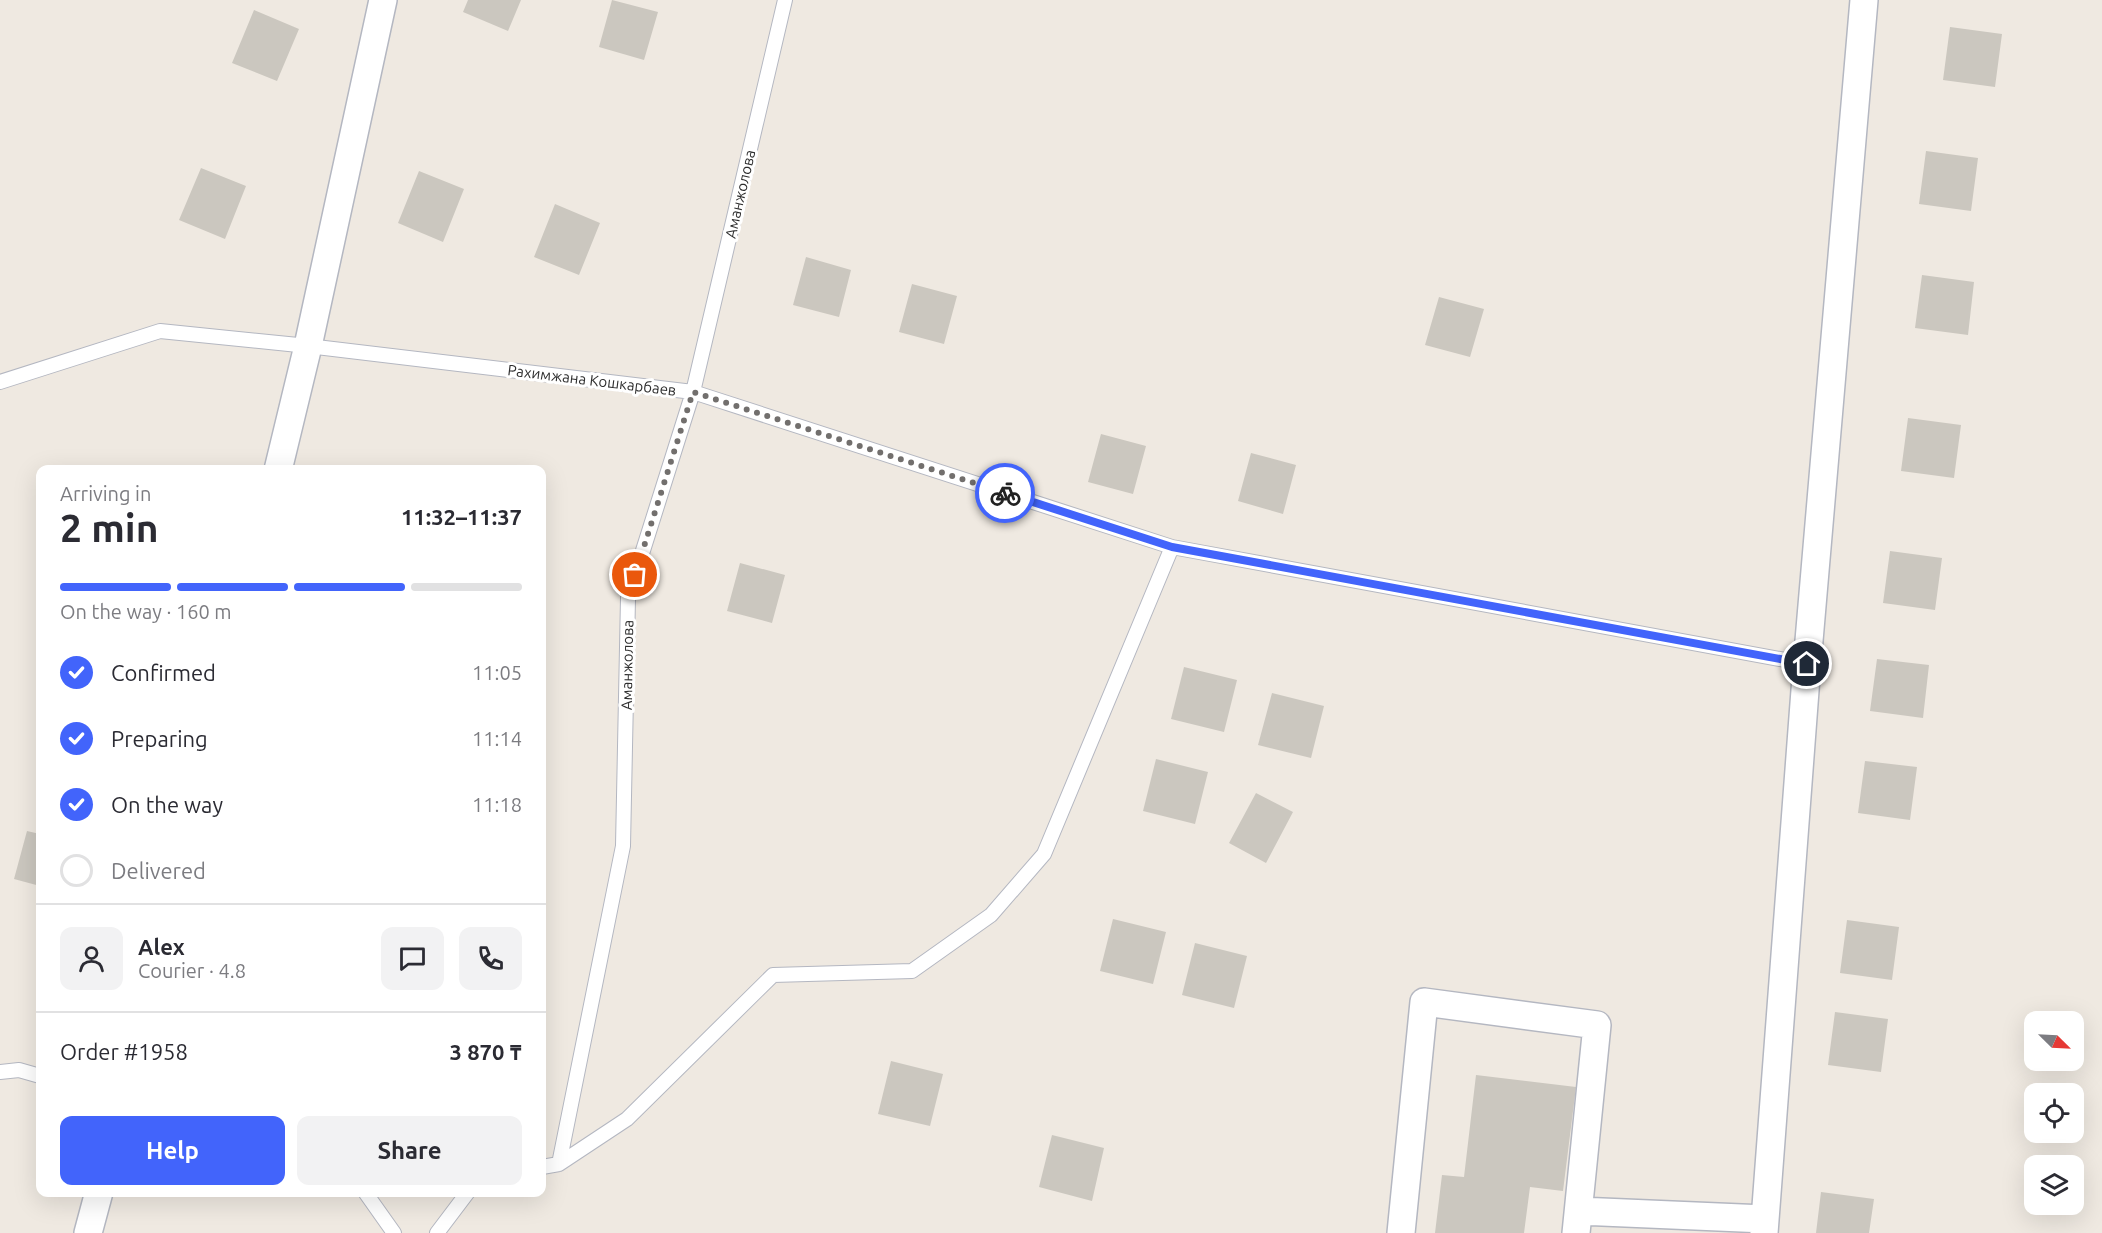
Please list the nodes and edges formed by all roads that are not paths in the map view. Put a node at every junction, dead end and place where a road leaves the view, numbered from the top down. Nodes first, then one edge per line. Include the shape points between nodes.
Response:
1 (383, 0) edge
2 (785, 0) edge
3 (1864, 0) edge
4 (308, 346) junction
5 (0, 382) edge
6 (693, 392) junction
7 (279, 465) edge
8 (1172, 547) junction
9 (1807, 664) junction
10 (0, 1071) edge
11 (36, 1075) edge
12 (559, 1164) junction
13 (546, 1166) edge
14 (98, 1197) edge
15 (369, 1197) edge
16 (464, 1197) edge
17 (1577, 1222) edge
18 (1765, 1226) edge
19 (88, 1233) edge
20 (394, 1233) edge
21 (437, 1233) edge
22 (1401, 1233) edge

1 - 4 street
2 - 6 lane, Аманжолова
3 - 9 street
4 - 5 lane, Рахимжана Кошкарбаев via 160,331
4 - 6 lane, Рахимжана Кошкарбаев
4 - 7 street
6 - 8 lane, Рахимжана Кошкарбаев
6 - 12 lane, Аманжолова via 628,598 623,846
8 - 9 lane, Рахимжана Кошкарбаев
8 - 12 lane via 1044,854 990,915 912,970 774,975 627,1119
9 - 18 street
10 - 11 lane via 19,1070
12 - 13 lane
14 - 19 street
15 - 20 lane
16 - 21 lane
17 - 18 street
17 - 22 street via 1597,1025 1424,1002

